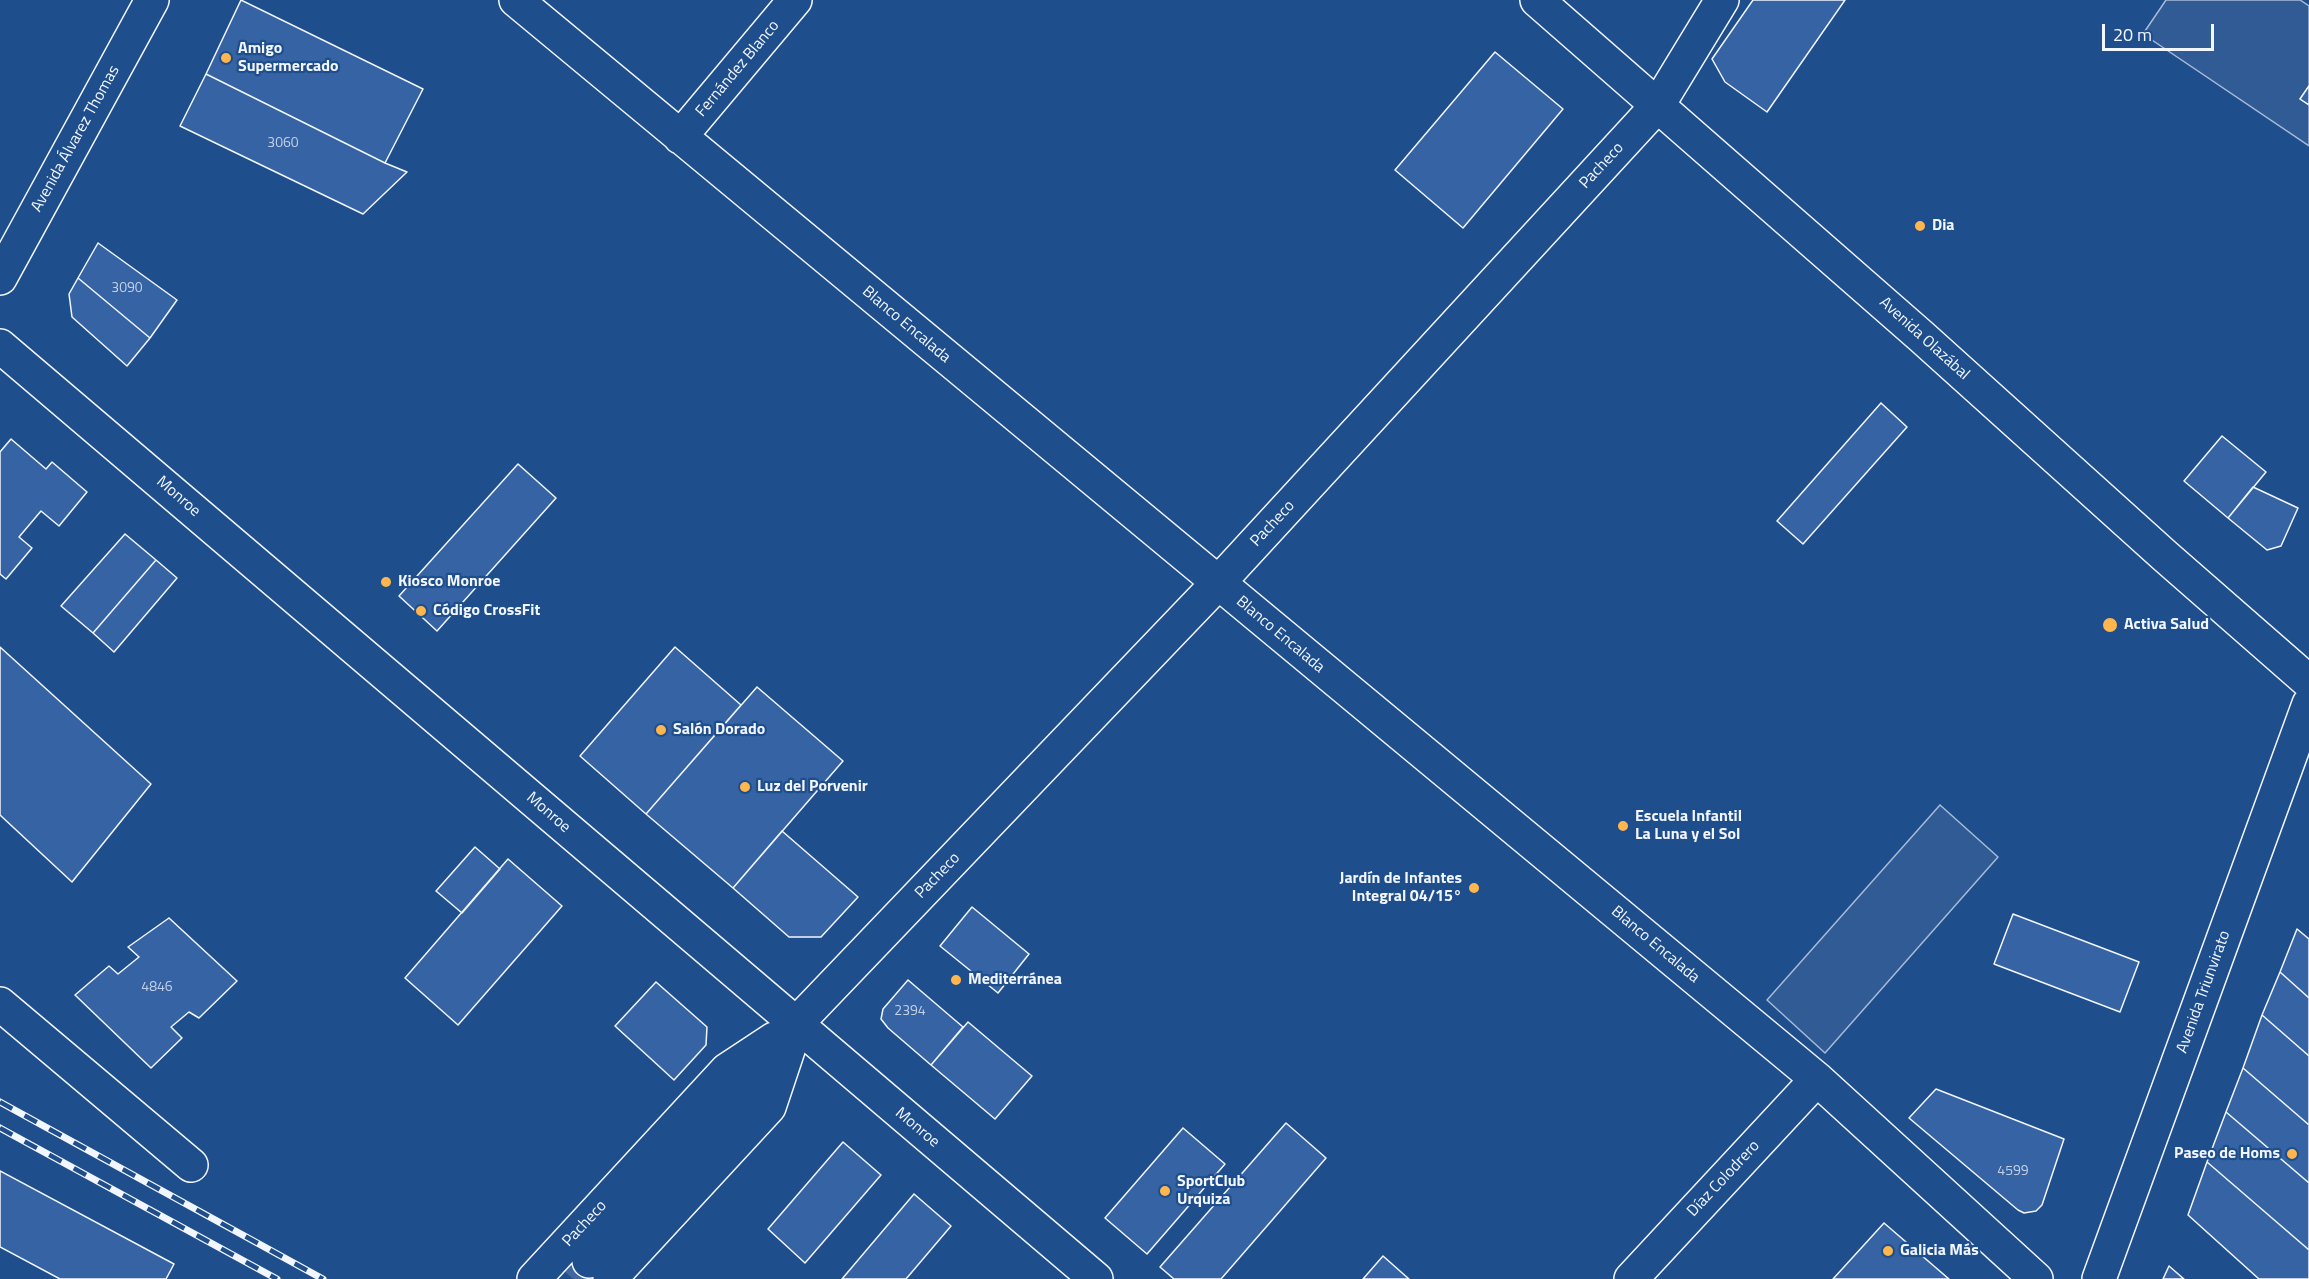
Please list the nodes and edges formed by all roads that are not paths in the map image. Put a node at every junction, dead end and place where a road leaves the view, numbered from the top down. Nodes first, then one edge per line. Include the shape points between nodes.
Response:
1 (152, 0) edge
2 (516, 0) edge
3 (795, 0) edge
4 (1537, 0) edge
5 (1722, 0) edge
6 (1658, 105) junction
7 (680, 137) junction
8 (0, 278) edge
9 (0, 346) edge
10 (1218, 583) junction
11 (2309, 682) edge
12 (2309, 704) edge
13 (0, 1004) edge
14 (795, 1025) junction
15 (1816, 1079) junction
16 (191, 1165) dead end
17 (600, 1270) tunnel mouth
18 (534, 1279) edge
19 (1096, 1279) edge
20 (1631, 1279) edge
21 (2036, 1279) edge
22 (2099, 1279) edge

1 - 8 street, Avenida Álvarez Thomas
2 - 7 street, Blanco Encalada
3 - 7 street, Fernández Blanco
4 - 6 street, Avenida Olazábal
5 - 6 street, Pacheco
6 - 10 street, Pacheco
6 - 11 street, Avenida Olazábal
7 - 10 street, Blanco Encalada
9 - 14 street, Monroe
10 - 14 street, Pacheco
10 - 15 street, Blanco Encalada
12 - 22 street, Avenida Triunvirato
13 - 16 street
14 - 17 street, Pacheco via 769,1107
14 - 18 street, Pacheco via 727,1070
14 - 19 street, Monroe
15 - 20 street, Díaz Colodrero
15 - 21 street, Blanco Encalada

